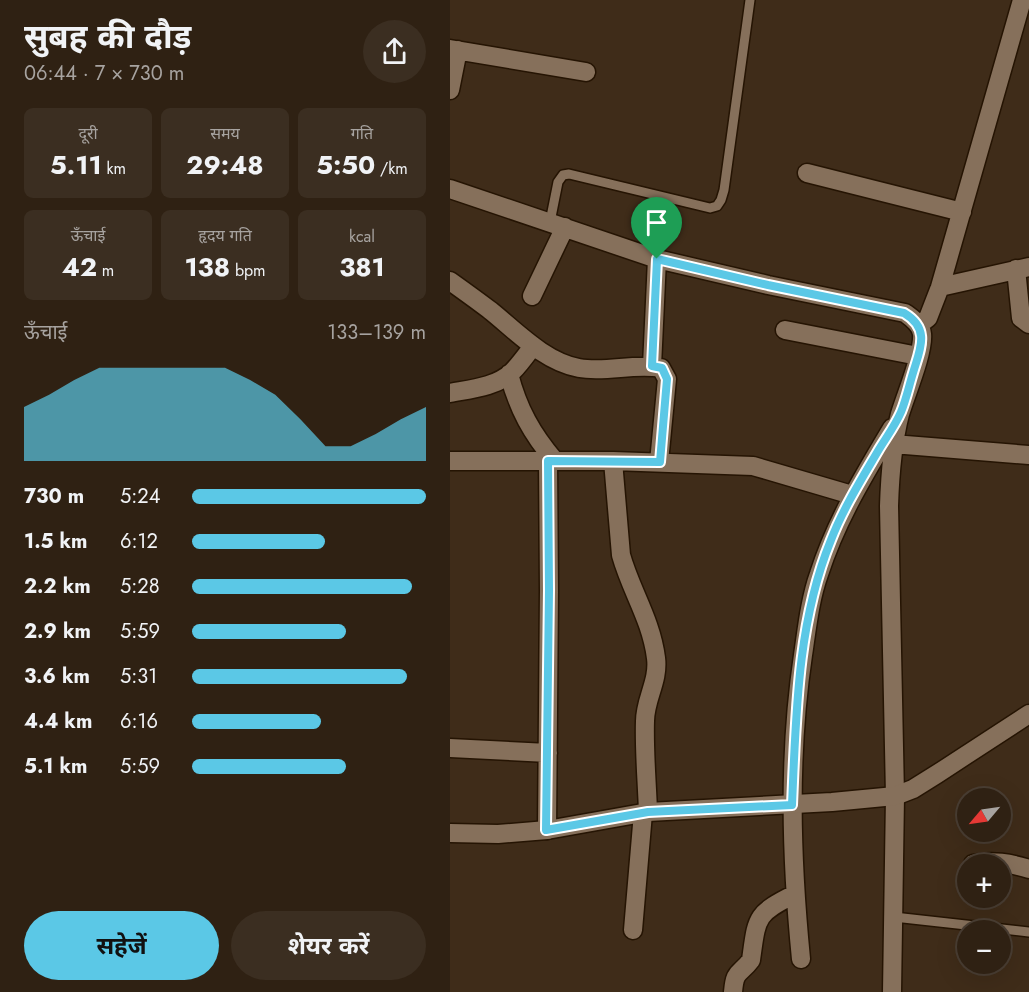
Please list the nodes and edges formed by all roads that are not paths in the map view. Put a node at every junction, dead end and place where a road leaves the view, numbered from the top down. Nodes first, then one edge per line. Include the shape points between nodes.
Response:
1 (750, 0) edge
2 (1022, 0) edge
3 (1023, 23) edge
4 (454, 50) edge
5 (586, 72) dead end
6 (450, 90) edge
7 (807, 173) dead end
8 (450, 189) edge
9 (962, 212) junction
10 (557, 224) junction
11 (657, 259) junction
12 (1020, 279) edge
13 (450, 281) edge
14 (940, 287) junction
15 (532, 296) dead end
16 (927, 316) junction
17 (1029, 324) edge
18 (785, 330) dead end
19 (533, 346) junction
20 (918, 356) junction
21 (652, 366) junction
22 (509, 374) junction
23 (450, 393) edge
24 (900, 414) junction
25 (893, 444) junction
26 (1029, 455) edge
27 (450, 461) edge
28 (552, 461) junction
29 (613, 461) junction
30 (660, 462) junction
31 (852, 495) junction
32 (1029, 714) edge
33 (450, 748) edge
34 (548, 753) junction
35 (896, 796) junction
36 (792, 805) junction
37 (645, 813) junction
38 (546, 830) junction
39 (450, 833) edge
40 (1011, 863) edge
41 (1029, 869) edge
42 (795, 894) junction
43 (894, 917) junction
44 (633, 930) dead end
45 (1029, 932) edge
46 (801, 958) dead end
47 (733, 992) edge
48 (892, 992) edge

1 - 10 lane via 724,190 717,206 710,208 569,174 558,182
2 - 3 street
3 - 9 street
4 - 5 street
4 - 6 street
7 - 9 street
8 - 10 street
9 - 14 street
10 - 11 street
10 - 15 street
11 - 16 street via 904,313 914,319
11 - 21 street
12 - 14 street
12 - 17 street via 1021,318
13 - 19 street
14 - 16 street
16 - 20 street
18 - 20 street
19 - 21 street via 578,368
19 - 22 street
20 - 24 street
21 - 30 street via 662,368 667,379
22 - 23 street via 485,386
22 - 28 street via 525,421
24 - 25 street
24 - 31 street
25 - 26 street
25 - 35 street via 889,506
27 - 28 street
28 - 29 street
28 - 34 street
29 - 30 street
29 - 37 street via 621,555 645,612 656,659 654,687 645,719
30 - 31 street via 753,466
31 - 36 street via 818,577 808,625 796,700
32 - 35 street
33 - 34 street
34 - 38 street
35 - 36 street
35 - 43 street
36 - 37 street
36 - 42 street
37 - 38 street
37 - 44 street
38 - 39 street
40 - 41 street
42 - 46 street
42 - 47 street via 763,913 756,925 751,960 734,978
43 - 45 lane
43 - 48 street

